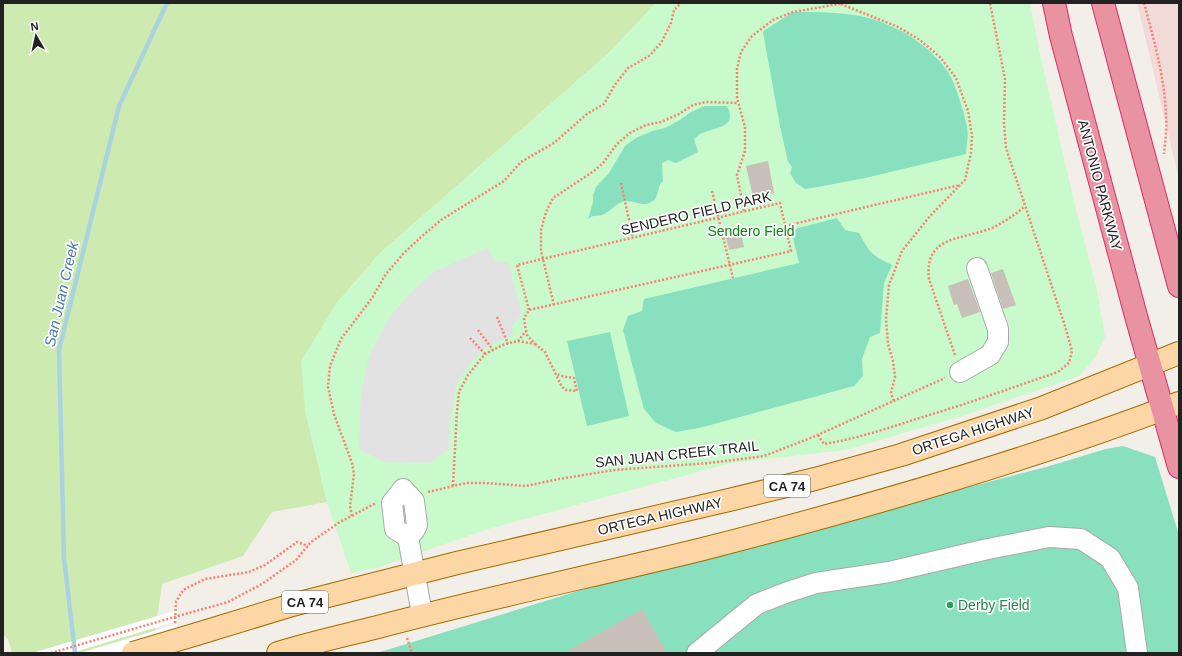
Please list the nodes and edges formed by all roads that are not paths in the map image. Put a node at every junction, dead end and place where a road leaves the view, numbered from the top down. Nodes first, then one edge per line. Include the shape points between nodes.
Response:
1 (1054, 3) edge
2 (1103, 3) edge
3 (977, 268) dead end
4 (1179, 286) edge
5 (1179, 353) edge
6 (1149, 365) junction
7 (960, 372) road end
8 (1171, 406) edge
9 (1179, 467) edge
10 (402, 497) road end
11 (415, 574) junction
12 (422, 614) junction
13 (133, 653) edge
14 (278, 653) edge
15 (697, 653) edge
16 (1137, 653) edge

1 - 6 highway, ANTONIO PARKWAY via 1070,73
2 - 4 highway
3 - 7 lane via 998,329 998,342 990,355
5 - 6 main road, ORTEGA HIGHWAY / CA 74
6 - 8 highway, ANTONIO PARKWAY
6 - 11 main road, ORTEGA HIGHWAY / CA 74 via 1042,408 901,455 729,500
8 - 9 highway, ANTONIO PARKWAY
8 - 12 main road via 969,476 863,507 704,548
10 - 11 lane via 392,503 395,529 408,537
11 - 12 lane
11 - 13 main road, ORTEGA HIGHWAY / CA 74, bridge via 292,605
12 - 14 main road
15 - 16 lane via 757,604 788,592 816,583 889,572 1049,537 1081,539 1110,558 1128,588

